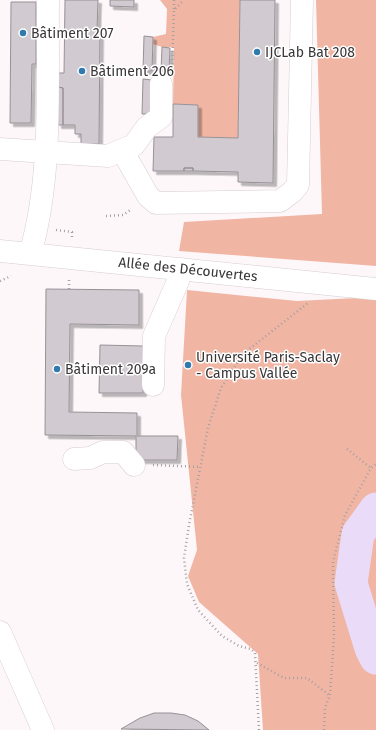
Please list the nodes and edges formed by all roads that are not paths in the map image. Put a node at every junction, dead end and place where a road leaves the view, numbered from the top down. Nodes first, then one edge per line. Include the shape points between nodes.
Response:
1 (48, 0) edge
2 (302, 0) edge
3 (161, 84) road end
4 (0, 148) edge
5 (122, 150) junction
6 (46, 151) junction
7 (0, 251) edge
8 (30, 254) junction
9 (181, 269) junction
10 (376, 289) edge
11 (153, 385) dead end
12 (74, 458) dead end
13 (134, 465) road end
14 (0, 632) edge
15 (42, 730) edge

1 - 6 street
2 - 5 street via 298,185 292,192 280,200 156,203 148,196
3 - 5 street via 161,117 147,127 134,145
4 - 6 street
5 - 6 street via 108,156
6 - 8 street via 38,226
7 - 8 street, Allée des Découvertes
8 - 9 street, Allée des Découvertes
9 - 10 street, Allée des Découvertes
9 - 11 street via 154,336
12 - 13 street via 90,458 103,452 123,452
14 - 15 street

